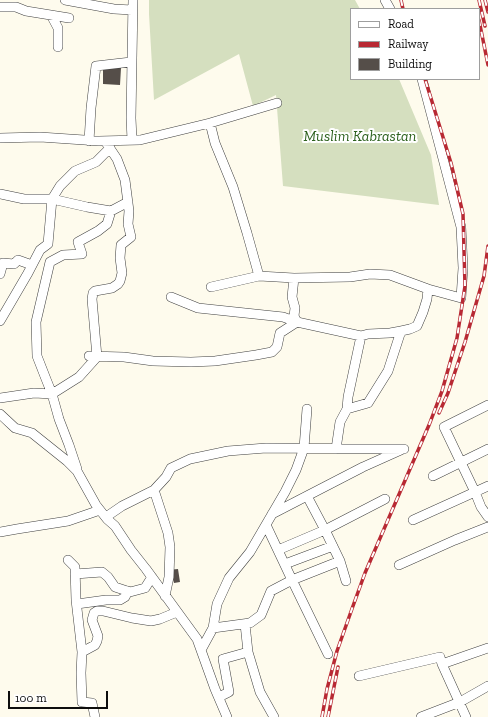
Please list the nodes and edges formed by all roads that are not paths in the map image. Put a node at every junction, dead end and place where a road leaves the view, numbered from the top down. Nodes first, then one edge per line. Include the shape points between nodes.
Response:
1 (65, 0) edge
2 (133, 0) edge
3 (0, 7) edge
4 (132, 10) junction
5 (51, 15) junction
6 (69, 18) dead end
7 (58, 47) dead end
8 (131, 62) junction
9 (422, 80) edge
10 (277, 103) dead end
11 (210, 124) junction
12 (0, 138) edge
13 (132, 140) junction
14 (89, 141) junction
15 (108, 145) junction
16 (0, 194) edge
17 (52, 198) junction
18 (128, 202) junction
19 (111, 211) junction
20 (32, 265) junction
21 (0, 274) edge
22 (259, 276) junction
23 (294, 278) junction
24 (211, 287) dead end
25 (428, 289) junction
26 (171, 297) dead end
27 (0, 321) edge
28 (297, 322) junction
29 (401, 331) junction
30 (361, 336) junction
31 (93, 356) junction
32 (52, 394) junction
33 (0, 398) edge
34 (488, 405) edge
35 (307, 409) dead end
36 (347, 409) junction
37 (0, 414) edge
38 (304, 448) junction
39 (336, 448) junction
40 (488, 449) edge
41 (461, 462) junction
42 (77, 471) junction
43 (433, 476) dead end
44 (488, 486) edge
45 (154, 490) junction
46 (475, 492) junction
47 (307, 496) junction
48 (385, 499) dead end
49 (103, 514) junction
50 (272, 514) junction
51 (488, 517) edge
52 (412, 520) dead end
53 (266, 525) junction
54 (325, 530) junction
55 (487, 530) edge
56 (0, 532) edge
57 (333, 546) junction
58 (278, 550) junction
59 (68, 560) dead end
60 (340, 560) junction
61 (285, 564) junction
62 (399, 566) dead end
63 (75, 574) junction
64 (152, 578) junction
65 (292, 580) junction
66 (346, 581) dead end
67 (128, 591) junction
68 (165, 596) junction
69 (77, 604) junction
70 (177, 612) junction
71 (245, 624) junction
72 (213, 628) junction
73 (488, 648) edge
74 (200, 650) junction
75 (82, 652) junction
76 (248, 652) junction
77 (328, 654) dead end
78 (442, 664) junction
79 (359, 676) dead end
80 (488, 686) edge
81 (219, 697) junction
82 (460, 702) junction
83 (95, 717) edge
84 (227, 717) edge
85 (274, 717) edge
86 (421, 717) edge
87 (466, 717) edge

1 - 4 street
2 - 4 street
3 - 5 street via 16,7
4 - 8 street
5 - 6 street
5 - 7 street via 58,28
8 - 13 street
8 - 14 street via 96,66
9 - 25 street via 461,227 463,268 461,298
10 - 11 street
11 - 13 street
11 - 22 street
12 - 14 street via 40,137
13 - 15 street
14 - 15 street
15 - 17 street via 96,162 76,172 60,186
15 - 18 street via 125,180
16 - 17 street via 24,199
17 - 19 street
17 - 20 street via 48,244 40,250
18 - 19 street
18 - 31 street via 131,237 121,245 120,281 112,288 93,293
19 - 32 street via 107,224 78,242 82,254 63,255 50,262 36,322 37,356
20 - 21 street via 18,260 14,264 4,263
20 - 27 street
22 - 23 street
22 - 24 street
23 - 25 street via 383,275
23 - 28 street via 292,297
25 - 29 street via 418,326
26 - 28 street via 198,308 283,317
28 - 30 street
28 - 31 street via 280,333 277,347 272,352 256,355 191,362
29 - 30 street
29 - 36 street via 388,371 368,403
30 - 36 street
31 - 32 street via 79,377
32 - 33 street via 34,393
32 - 42 street
34 - 41 street via 444,427
35 - 38 street
36 - 39 street via 340,422
37 - 42 street via 15,428 32,433
38 - 39 street
38 - 45 street via 228,451 190,460 171,468
38 - 50 street via 296,470
39 - 47 street via 404,449
40 - 41 street
41 - 43 street
41 - 46 street
42 - 49 street
44 - 46 street
45 - 49 street
45 - 68 street via 170,547 169,577
46 - 51 street
46 - 52 street
47 - 50 street
47 - 54 street
48 - 54 street
49 - 56 street
49 - 64 street via 115,526
50 - 53 street
53 - 58 street
53 - 72 street via 250,552 229,578 217,604
54 - 57 street
54 - 58 street
55 - 62 street via 455,540
57 - 60 street
57 - 61 street
58 - 61 street
59 - 63 street via 75,567
60 - 65 street
60 - 66 street
61 - 65 street
63 - 67 street via 102,572 115,587
63 - 69 street
64 - 67 street via 144,588
64 - 68 street
65 - 71 street via 271,591 261,615
65 - 77 street
67 - 69 street via 120,600
68 - 70 street
69 - 75 street
70 - 74 street via 196,639
70 - 75 street via 151,621 97,611 92,620 98,636 97,641
71 - 72 street
71 - 76 street
72 - 74 street
73 - 78 street
74 - 81 street
75 - 83 street via 82,702 92,703
76 - 81 street via 222,658 229,692
76 - 85 street via 260,692
78 - 79 street via 440,657
78 - 82 street
80 - 82 street
81 - 84 street
82 - 86 street
82 - 87 street

